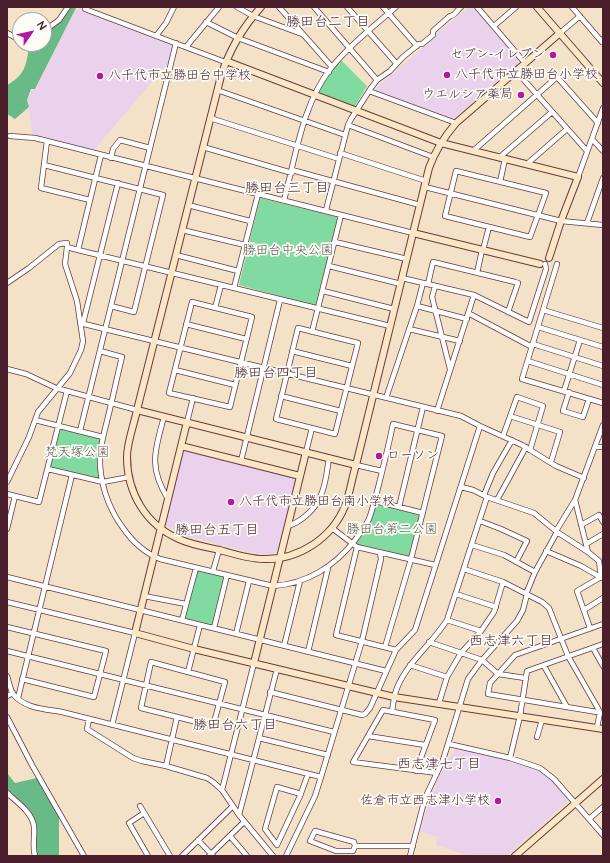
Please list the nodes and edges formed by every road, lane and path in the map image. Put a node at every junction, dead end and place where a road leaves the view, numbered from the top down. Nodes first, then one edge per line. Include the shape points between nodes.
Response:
1 (68, 7) edge
2 (85, 7) edge
3 (174, 7) edge
4 (219, 7) edge
5 (238, 7) edge
6 (261, 7) edge
7 (279, 7) edge
8 (314, 7) edge
9 (347, 7) edge
10 (383, 7) edge
11 (396, 7) edge
12 (461, 7) edge
13 (477, 7) edge
14 (516, 7) edge
15 (537, 7) edge
16 (572, 7) edge
17 (388, 14) junction
18 (253, 16) junction
19 (580, 16) junction
20 (206, 22) junction
21 (52, 26) edge
22 (494, 26) junction
23 (369, 31) junction
24 (304, 34) junction
25 (560, 34) junction
26 (156, 36) junction
27 (238, 38) junction
28 (603, 39) edge
29 (176, 43) junction
30 (417, 46) junction
31 (186, 47) junction
32 (350, 48) junction
33 (226, 62) junction
34 (396, 63) junction
35 (526, 64) junction
36 (332, 67) junction
37 (516, 71) junction
38 (329, 72) junction
39 (377, 80) junction
40 (603, 83) edge
41 (217, 90) junction
42 (370, 92) junction
43 (315, 95) junction
44 (537, 95) junction
45 (603, 108) edge
46 (356, 111) junction
47 (552, 112) junction
48 (210, 118) junction
49 (304, 121) junction
50 (598, 123) junction
51 (456, 124) junction
52 (348, 126) junction
53 (566, 129) junction
54 (345, 135) junction
55 (10, 136) dead end
56 (592, 139) junction
57 (47, 142) junction
58 (441, 143) junction
59 (203, 147) junction
60 (298, 147) junction
61 (150, 148) junction
62 (472, 151) junction
63 (587, 151) junction
64 (603, 151) edge
65 (340, 153) junction
66 (101, 155) junction
67 (433, 157) junction
68 (111, 158) junction
69 (502, 158) junction
70 (339, 159) junction
71 (527, 164) junction
72 (44, 165) junction
73 (146, 166) junction
74 (292, 171) junction
75 (578, 177) junction
76 (96, 178) junction
77 (195, 178) junction
78 (603, 178) edge
79 (334, 181) junction
80 (500, 182) junction
81 (118, 184) junction
82 (426, 184) junction
83 (140, 189) junction
84 (258, 194) junction
85 (450, 194) junction
86 (90, 200) junction
87 (284, 200) junction
88 (420, 205) junction
89 (188, 206) junction
90 (326, 210) junction
91 (341, 215) junction
92 (538, 215) junction
93 (250, 221) junction
94 (561, 221) junction
95 (586, 223) junction
96 (603, 225) edge
97 (489, 227) junction
98 (182, 230) junction
99 (413, 233) junction
100 (335, 242) junction
101 (67, 246) junction
102 (244, 246) junction
103 (78, 250) junction
104 (483, 250) junction
105 (100, 255) junction
106 (176, 255) junction
107 (407, 259) junction
108 (122, 261) junction
109 (545, 262) junction
110 (557, 264) dead end
111 (145, 266) junction
112 (329, 266) junction
113 (238, 271) junction
114 (171, 273) junction
115 (477, 273) junction
116 (401, 281) junction
117 (7, 283) edge
118 (425, 283) junction
119 (221, 285) junction
120 (435, 286) junction
121 (234, 288) junction
122 (323, 291) junction
123 (474, 295) junction
124 (280, 300) junction
125 (111, 306) junction
126 (417, 306) junction
127 (215, 308) junction
128 (318, 309) junction
129 (394, 309) junction
130 (435, 310) junction
131 (543, 310) junction
132 (508, 312) junction
133 (468, 313) junction
134 (467, 319) junction
135 (82, 323) junction
136 (186, 324) junction
137 (390, 326) junction
138 (538, 327) junction
139 (603, 328) edge
140 (105, 329) junction
141 (409, 330) junction
142 (312, 332) junction
143 (441, 336) junction
144 (246, 339) junction
145 (580, 340) junction
146 (155, 341) junction
147 (460, 341) junction
148 (532, 346) junction
149 (603, 346) edge
150 (181, 347) junction
151 (100, 351) junction
152 (292, 351) junction
153 (575, 357) junction
154 (528, 361) junction
155 (241, 362) junction
156 (352, 366) junction
157 (603, 366) edge
158 (264, 368) junction
159 (7, 369) edge
160 (450, 369) junction
161 (175, 370) junction
162 (286, 374) junction
163 (570, 374) junction
164 (235, 385) junction
165 (603, 385) edge
166 (56, 388) junction
167 (347, 388) junction
168 (67, 391) junction
169 (566, 392) junction
170 (373, 395) junction
171 (281, 396) junction
172 (88, 397) junction
173 (193, 398) junction
174 (386, 398) junction
175 (589, 398) junction
176 (111, 403) junction
177 (603, 403) edge
178 (423, 407) junction
179 (137, 410) junction
180 (341, 411) junction
181 (437, 411) junction
182 (510, 416) junction
183 (164, 417) junction
184 (35, 420) junction
185 (187, 422) junction
186 (603, 425) edge
187 (58, 426) junction
188 (480, 426) junction
189 (538, 426) junction
190 (312, 428) junction
191 (418, 430) junction
192 (80, 431) junction
193 (503, 436) junction
194 (103, 437) junction
195 (246, 437) junction
196 (512, 440) junction
197 (181, 446) junction
198 (595, 446) junction
199 (603, 447) edge
200 (528, 449) junction
201 (306, 452) junction
202 (329, 458) junction
203 (241, 461) junction
204 (551, 462) junction
205 (356, 465) junction
206 (48, 469) junction
207 (382, 471) junction
208 (72, 475) junction
209 (300, 476) junction
210 (129, 477) junction
211 (584, 478) junction
212 (7, 482) edge
213 (103, 482) junction
214 (461, 487) junction
215 (7, 494) edge
216 (15, 496) junction
217 (486, 496) junction
218 (168, 499) junction
219 (497, 500) junction
220 (575, 500) junction
221 (375, 501) junction
222 (399, 507) junction
223 (424, 513) junction
224 (480, 521) junction
225 (603, 522) edge
226 (580, 525) junction
227 (288, 526) junction
228 (332, 528) junction
229 (7, 529) edge
230 (161, 529) junction
231 (556, 532) junction
232 (603, 534) edge
233 (586, 544) junction
234 (355, 545) junction
235 (472, 545) junction
236 (219, 550) junction
237 (546, 551) junction
238 (588, 552) junction
239 (380, 553) junction
240 (154, 557) junction
241 (279, 558) junction
242 (411, 559) junction
243 (601, 560) edge
244 (516, 562) junction
245 (435, 565) junction
246 (196, 568) junction
247 (328, 568) junction
248 (464, 569) junction
249 (213, 571) junction
250 (535, 572) junction
251 (226, 575) junction
252 (7, 577) edge
253 (602, 578) edge
254 (249, 580) junction
255 (300, 581) junction
256 (503, 582) junction
257 (273, 586) junction
258 (45, 587) junction
259 (456, 594) junction
260 (526, 594) junction
261 (144, 596) junction
262 (603, 598) edge
263 (7, 602) edge
264 (186, 604) junction
265 (496, 608) junction
266 (39, 610) junction
267 (141, 610) junction
268 (584, 610) junction
269 (182, 620) junction
270 (447, 620) junction
271 (603, 624) edge
272 (200, 625) junction
273 (7, 627) edge
274 (214, 628) junction
275 (590, 628) junction
276 (481, 631) junction
277 (135, 633) junction
278 (33, 634) junction
279 (236, 634) junction
280 (561, 638) junction
281 (259, 640) junction
282 (362, 641) junction
283 (429, 642) junction
284 (603, 644) edge
285 (284, 646) junction
286 (385, 647) junction
287 (592, 648) junction
288 (194, 649) junction
289 (396, 650) junction
290 (7, 651) edge
291 (308, 652) junction
292 (461, 653) junction
293 (28, 656) junction
294 (568, 656) junction
295 (482, 660) junction
296 (254, 663) junction
297 (355, 664) junction
298 (410, 665) junction
299 (544, 666) junction
300 (603, 666) edge
301 (277, 669) junction
302 (386, 671) junction
303 (188, 672) junction
304 (101, 674) junction
305 (498, 674) junction
306 (7, 676) edge
307 (447, 677) junction
308 (525, 678) junction
309 (22, 679) junction
310 (123, 679) junction
311 (146, 686) junction
312 (347, 686) junction
313 (270, 692) junction
314 (13, 693) junction
315 (376, 693) junction
316 (7, 696) edge
317 (394, 697) junction
318 (18, 698) junction
319 (522, 700) junction
320 (439, 703) junction
321 (219, 704) junction
322 (459, 707) junction
323 (567, 707) junction
324 (242, 709) junction
325 (341, 710) junction
326 (392, 712) junction
327 (601, 712) edge
328 (265, 715) junction
329 (520, 716) junction
330 (7, 717) edge
331 (177, 717) junction
332 (89, 719) junction
333 (542, 720) junction
334 (112, 725) junction
335 (600, 729) edge
336 (334, 732) junction
337 (368, 736) junction
338 (537, 736) dead end
339 (259, 738) junction
340 (172, 740) junction
341 (449, 744) junction
342 (425, 745) junction
343 (231, 755) junction
344 (328, 755) junction
345 (510, 758) junction
346 (254, 760) junction
347 (166, 766) junction
348 (416, 770) junction
349 (437, 773) junction
350 (308, 774) junction
351 (321, 777) junction
352 (603, 779) edge
353 (222, 790) junction
354 (7, 793) edge
355 (301, 794) junction
356 (575, 802) junction
357 (140, 806) dead end
358 (233, 806) junction
359 (603, 807) edge
360 (144, 813) junction
361 (239, 816) junction
362 (590, 819) junction
363 (244, 822) junction
364 (603, 835) edge
365 (230, 836) junction
366 (198, 840) junction
367 (355, 846) junction
368 (413, 846) junction
369 (211, 855) edge
370 (35, 856) edge
371 (84, 856) edge
372 (148, 856) edge
373 (170, 856) edge
374 (182, 856) edge
375 (247, 856) edge
376 (273, 856) edge
377 (286, 856) edge
378 (410, 856) edge
379 (515, 856) edge

1 - 21 street
2 - 26 street
3 - 26 street
4 - 20 street
5 - 18 street
6 - 18 street
7 - 24 street
8 - 32 street
9 - 23 street
10 - 17 street
11 - 17 street
12 - 30 street via 433,31 433,35
13 - 22 street
14 - 22 street
15 - 25 street
16 - 19 street
17 - 23 street
17 - 30 street
18 - 24 street
18 - 27 street
19 - 25 street
19 - 28 street via 602,42
20 - 27 street
20 - 31 street
22 - 35 street
23 - 32 street
23 - 34 street
24 - 36 street
25 - 35 street
25 - 40 street
26 - 29 street
27 - 33 street
27 - 38 street
29 - 31 street
29 - 61 street
30 - 34 street
31 - 33 street
32 - 36 street
32 - 39 street
33 - 41 street
33 - 43 street
34 - 39 street
35 - 37 street
36 - 38 street
37 - 44 street
37 - 51 street
38 - 43 street
39 - 42 street
41 - 48 street
41 - 49 street
42 - 46 street
42 - 51 street
43 - 46 street
43 - 49 street
44 - 47 street
44 - 50 street via 557,77
44 - 62 street
45 - 50 street
46 - 52 street
46 - 58 street
47 - 53 street
47 - 69 street
48 - 59 street
48 - 60 street
49 - 54 street
49 - 60 street
50 - 56 street
51 - 58 street
52 - 54 street
52 - 67 street
53 - 63 street
53 - 71 street
54 - 65 street
55 - 57 street via 35,138
56 - 63 street
56 - 64 street
57 - 66 street
57 - 72 street
58 - 62 street
58 - 67 street
59 - 74 street
59 - 77 street
60 - 70 street
60 - 74 street
61 - 68 street via 120,140 113,149
61 - 73 street
62 - 69 street
63 - 75 street
65 - 70 street
65 - 82 street
66 - 68 street
66 - 76 street
67 - 82 street
68 - 73 street
69 - 71 street
69 - 80 street
70 - 79 street
71 - 75 street
72 - 76 street
72 - 86 street via 41,188
73 - 77 street
73 - 83 street
74 - 79 street
74 - 87 street
75 - 94 street
76 - 81 street
76 - 86 street
77 - 84 street
77 - 89 street
78 - 95 street
79 - 88 street
79 - 90 street
80 - 85 street via 456,171
80 - 92 street via 546,193
81 - 83 street
81 - 105 street
82 - 85 street
82 - 88 street
83 - 108 street
83 - 111 street via 163,195
84 - 87 street
84 - 93 street
85 - 92 street
85 - 97 street via 444,216
86 - 103 street
87 - 90 street
88 - 99 street
89 - 93 street
89 - 98 street
90 - 91 street
91 - 99 street
91 - 100 street
92 - 94 street
92 - 97 street via 530,237
93 - 102 street
94 - 95 street
94 - 109 street
95 - 96 street
97 - 104 street
98 - 102 street
98 - 106 street
99 - 104 street
99 - 107 street
100 - 107 street
100 - 112 street
101 - 103 street
101 - 117 street via 66,243 59,244
101 - 135 street via 66,270
102 - 113 street
103 - 105 street
104 - 109 street
104 - 115 street
105 - 108 street
105 - 135 street
106 - 113 street
106 - 114 street
107 - 116 street
108 - 111 street
108 - 125 street
109 - 132 street via 546,269 529,322
110 - 131 street
111 - 114 street
111 - 125 street via 134,312
112 - 116 street
112 - 122 street
113 - 121 street
114 - 119 street
114 - 146 street
115 - 118 street via 433,262
115 - 132 street via 518,283
116 - 118 street
116 - 129 street
118 - 120 street
118 - 126 street
119 - 121 street
119 - 127 street
120 - 123 street
120 - 130 street via 432,297
121 - 124 street
122 - 128 street
122 - 129 street
123 - 132 street
123 - 133 street
124 - 128 street
124 - 158 street
125 - 140 street
126 - 130 street
126 - 141 street
127 - 136 street via 192,302
127 - 144 street via 252,317
128 - 137 street
128 - 142 street
129 - 137 street
130 - 134 street
130 - 143 street
131 - 138 street
131 - 139 street
133 - 134 street
133 - 148 street
134 - 147 street
135 - 140 street
135 - 166 street via 81,350 70,373
136 - 144 street
136 - 150 street
137 - 170 street
138 - 145 street
138 - 148 street
140 - 146 street
140 - 151 street
141 - 143 street
141 - 174 street
142 - 152 street via 298,328
142 - 156 street via 358,343
143 - 147 street
143 - 160 street
144 - 155 street
145 - 149 street
145 - 153 street
146 - 150 street
146 - 179 street
147 - 160 street
148 - 153 street
148 - 154 street
150 - 155 street
150 - 161 street
151 - 172 street
151 - 176 street via 122,357
152 - 156 street
152 - 162 street
153 - 157 street
153 - 163 street
154 - 163 street
154 - 169 street via 522,378
155 - 158 street
155 - 164 street
156 - 167 street
158 - 162 street
158 - 195 street
159 - 166 street via 26,374
160 - 181 street
161 - 164 street
161 - 173 street via 169,393
162 - 167 street
162 - 171 street
163 - 165 street
163 - 169 street
164 - 173 street via 230,408
166 - 168 street
166 - 184 street
167 - 170 street
167 - 180 street
168 - 172 street
168 - 187 street
169 - 175 street
169 - 175 street via 563,411 583,417
170 - 174 street
170 - 205 street
171 - 180 street
171 - 190 street via 276,419
172 - 176 street
172 - 192 street
173 - 185 street
174 - 178 street
175 - 177 street
176 - 179 street
176 - 194 street
178 - 181 street
178 - 191 street
179 - 183 street
179 - 210 street via 128,450
180 - 190 street via 335,434
181 - 188 street via 461,416
182 - 189 street
182 - 189 street via 517,397 543,406
182 - 193 street
183 - 185 street
183 - 218 street via 155,461 159,482
184 - 187 street
184 - 212 street
185 - 195 street
185 - 197 street
186 - 198 street
187 - 192 street
187 - 206 street
188 - 193 street
188 - 214 street
189 - 200 street
189 - 204 street via 560,432
190 - 201 street
191 - 207 street via 393,424
191 - 222 street
191 - 223 street via 442,436
192 - 194 street
193 - 196 street
194 - 213 street via 100,460
195 - 201 street
195 - 203 street
196 - 200 street
196 - 217 street via 494,473
197 - 203 street
197 - 218 street
198 - 199 street
198 - 211 street
200 - 204 street
200 - 219 street
201 - 202 street
201 - 209 street
202 - 205 street
202 - 227 street via 321,495 305,517
203 - 209 street
204 - 211 street
205 - 207 street
205 - 228 street via 345,506
206 - 208 street
206 - 216 street via 39,502
207 - 221 street
208 - 213 street
208 - 258 street
209 - 227 street
210 - 213 street
210 - 230 street via 140,506
211 - 220 street
213 - 240 street via 109,505 117,521 132,540
214 - 217 street
214 - 245 street
215 - 216 street
216 - 229 street
217 - 219 street
217 - 224 street
218 - 230 street
219 - 231 street via 534,513
220 - 226 street
220 - 231 street
221 - 222 street
221 - 234 street
222 - 223 street
223 - 242 street
224 - 235 street
224 - 244 street via 527,541
225 - 226 street via 599,515
226 - 233 street
227 - 241 street
228 - 234 street
228 - 241 street via 309,548
230 - 236 street via 184,541
230 - 240 street
231 - 237 street
231 - 238 street
232 - 233 street
233 - 238 street
234 - 239 street
234 - 247 street
234 - 282 street via 336,634
235 - 244 street via 504,555
235 - 248 street
236 - 241 street via 251,558
236 - 249 street
237 - 250 street
237 - 253 street
238 - 243 street
239 - 242 street
239 - 282 street via 381,559
240 - 246 street
240 - 261 street
241 - 257 street
242 - 245 street
242 - 286 street
243 - 253 street
244 - 250 street
245 - 289 street via 415,630
246 - 249 street
246 - 264 street
247 - 255 street
247 - 291 street
248 - 256 street
248 - 259 street
249 - 251 street
250 - 260 street
251 - 254 street
251 - 274 street
252 - 258 street
253 - 268 street via 577,591
254 - 257 street
254 - 279 street
255 - 257 street
255 - 285 street
256 - 260 street
256 - 265 street
257 - 281 street
258 - 266 street
258 - 267 street
259 - 265 street
259 - 270 street
260 - 280 street via 549,608
260 - 295 street via 523,610 517,621
261 - 264 street
261 - 267 street
262 - 268 street
263 - 266 street
264 - 269 street
265 - 276 street
266 - 277 street
266 - 278 street
267 - 269 street
267 - 277 street
268 - 275 street
269 - 272 street
270 - 276 street
270 - 283 street
271 - 275 street
272 - 274 street
272 - 288 street
273 - 278 street
274 - 279 street
275 - 280 street
276 - 292 street
277 - 288 street
277 - 310 street
278 - 293 street
278 - 304 street via 106,652
279 - 281 street
280 - 294 street
280 - 305 street via 515,655
281 - 285 street
281 - 296 street
282 - 286 street
282 - 297 street
283 - 292 street
283 - 298 street
284 - 287 street
285 - 291 street
286 - 289 street
287 - 294 street
287 - 300 street
288 - 296 street
288 - 303 street
289 - 302 street
290 - 293 street
291 - 297 street
292 - 295 street
292 - 307 street
293 - 304 street
293 - 309 street
294 - 299 street
294 - 327 street
295 - 305 street
295 - 322 street via 468,679
296 - 301 street
296 - 324 street
297 - 302 street
297 - 312 street
298 - 307 street
298 - 317 street
299 - 308 street via 527,671
299 - 323 street
301 - 312 street
301 - 313 street
302 - 315 street
303 - 311 street via 151,662
303 - 321 street via 225,682
304 - 309 street via 94,697
304 - 310 street
305 - 308 street
305 - 319 street via 490,683 488,694
306 - 314 street
307 - 320 street
308 - 319 street
309 - 318 street
310 - 311 street
310 - 334 street
311 - 321 street
311 - 331 street via 141,708
312 - 315 street
312 - 325 street
313 - 325 street
313 - 328 street
314 - 316 street
314 - 318 street
315 - 317 street
315 - 325 street via 365,714
317 - 320 street
317 - 326 street
318 - 332 street via 30,706
319 - 323 street
319 - 329 street
320 - 322 street
321 - 324 street
321 - 331 street via 214,726
322 - 329 street
322 - 341 street
323 - 327 street
324 - 328 street
324 - 343 street
325 - 336 street
326 - 337 street via 383,710
326 - 342 street via 434,720
327 - 335 street
328 - 336 street
328 - 339 street
329 - 333 street
329 - 345 street
330 - 371 street
331 - 340 street
332 - 334 street
332 - 347 street via 87,729 109,744 142,761
333 - 335 street
333 - 338 street
334 - 340 street
336 - 344 street
337 - 342 street
337 - 348 street via 353,762
339 - 344 street
339 - 346 street
340 - 343 street
340 - 347 street
341 - 345 street
341 - 349 street
342 - 348 street
343 - 346 street
343 - 353 street
344 - 351 street
345 - 356 street via 540,768
346 - 350 street
346 - 361 street
347 - 353 street via 207,778
348 - 349 street
349 - 368 street via 425,798
350 - 351 street
350 - 355 street
351 - 377 street via 315,796
352 - 356 street
353 - 358 street
354 - 370 street via 23,808 34,826
355 - 355 street via 300,796 277,845 265,829 277,787
356 - 362 street
356 - 379 street
357 - 360 street
358 - 361 street
358 - 366 street
359 - 362 street
360 - 372 street via 128,823
360 - 373 street
361 - 363 street
362 - 364 street
363 - 365 street
363 - 376 street
365 - 369 street
365 - 375 street
366 - 369 street
366 - 374 street
367 - 367 street via 353,851 336,851 310,841 315,831 354,842
367 - 368 street
368 - 378 street

